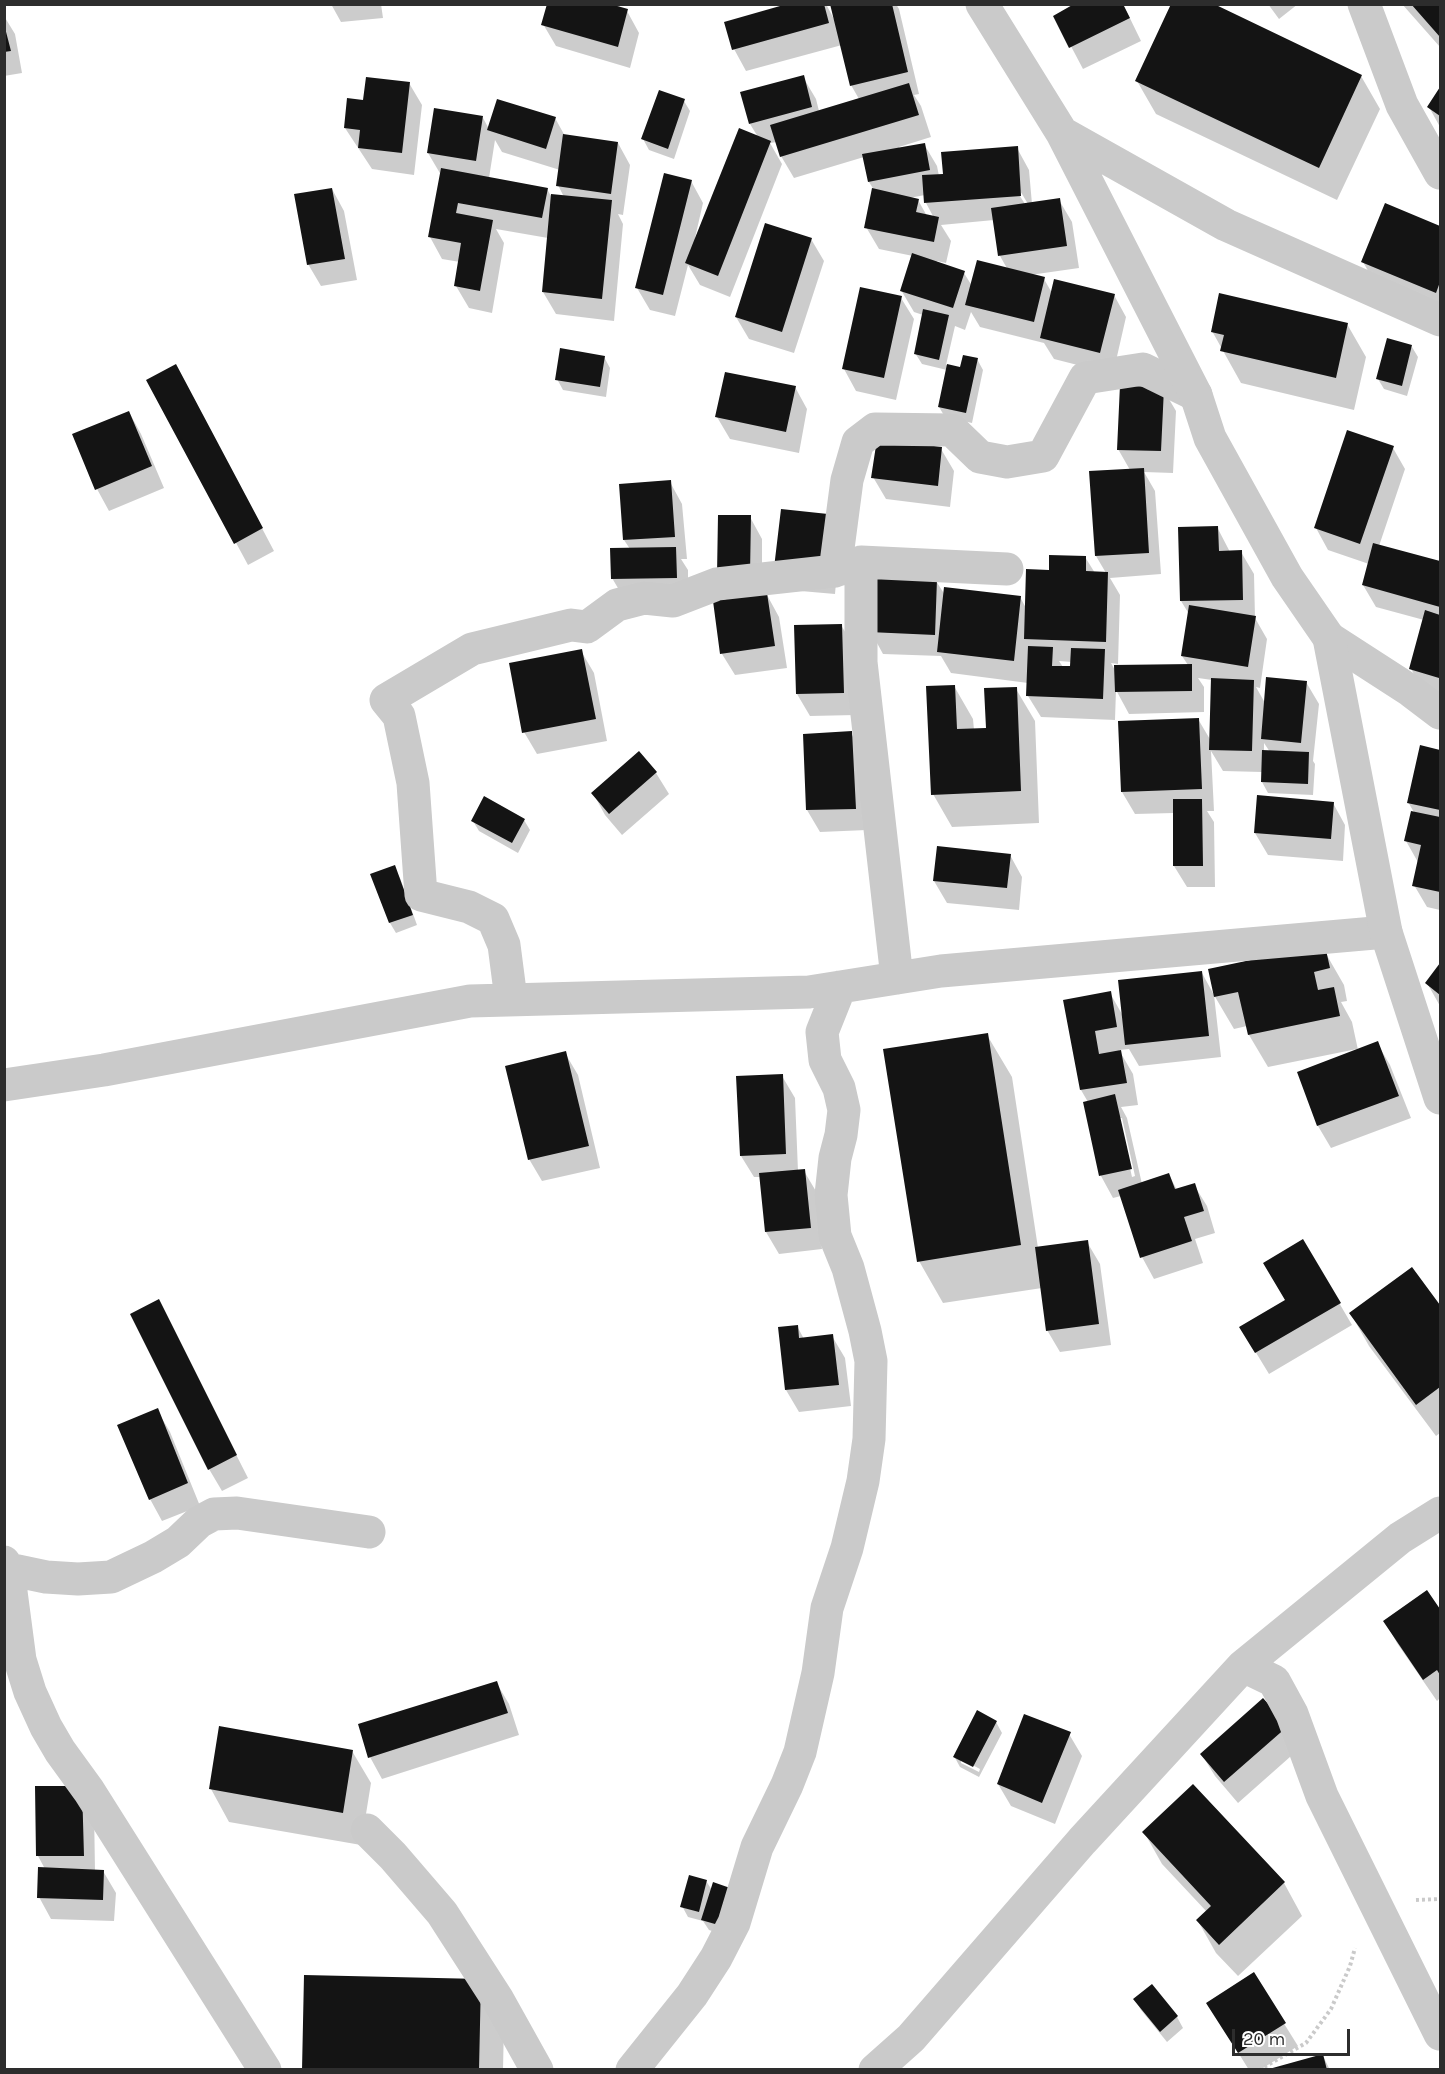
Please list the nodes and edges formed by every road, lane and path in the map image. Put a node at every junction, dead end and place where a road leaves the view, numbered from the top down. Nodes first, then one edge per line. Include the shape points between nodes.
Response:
1 (981, 4) edge
2 (1364, 4) edge
3 (1062, 133) junction
4 (1440, 174) edge
5 (1440, 320) edge
6 (1196, 395) junction
7 (848, 566) junction
8 (1007, 569) dead end
9 (1329, 638) junction
10 (1440, 713) edge
11 (1386, 932) junction
12 (897, 978) junction
13 (840, 987) junction
14 (511, 999) junction
15 (4, 1085) edge
16 (1440, 1098) edge
17 (1440, 1513) edge
18 (369, 1532) dead end
19 (6, 1565) edge
20 (1243, 1666) junction
21 (368, 1830) dead end
22 (1371, 1897) junction
23 (232, 2016) junction
24 (1440, 2034) edge
25 (245, 2070) edge
26 (265, 2070) edge
27 (537, 2070) edge
28 (632, 2070) edge
29 (875, 2070) edge
30 (1259, 2070) edge

1 - 3 street
2 - 4 street via 1402,105
3 - 5 street via 1226,225
3 - 6 street
6 - 7 street via 1143,369 1085,378 1043,456 1007,462 981,457 952,430 875,429 858,442 847,480
6 - 9 street via 1210,438 1287,577
7 - 8 street
7 - 12 street
7 - 14 street via 717,584 673,601 644,598 617,605 587,627 571,625 472,649 386,700 399,716 413,783 421,895 469,907 493,919 504,945
9 - 10 street
9 - 11 street
11 - 12 street
11 - 16 street
12 - 13 street
13 - 14 street via 809,992
13 - 28 street via 822,1032 825,1060 839,1088 844,1110 831,1195 835,1236 848,1268 871,1361 869,1439 863,1482 827,1608 818,1673 800,1752 757,1847 734,1923 692,1995
14 - 15 street via 470,1001
17 - 20 street via 1400,1538
18 - 19 street via 237,1513 214,1514 178,1542 111,1577 46,1577
19 - 23 street via 20,1660 46,1727
20 - 22 street via 1274,1681 1292,1714 1322,1796
20 - 29 street via 1082,1841 911,2038
21 - 27 street via 442,1913
22 - 24 street
22 - 30 path via 1350,1966 1330,2009 1305,2043
23 - 25 street
23 - 26 street

